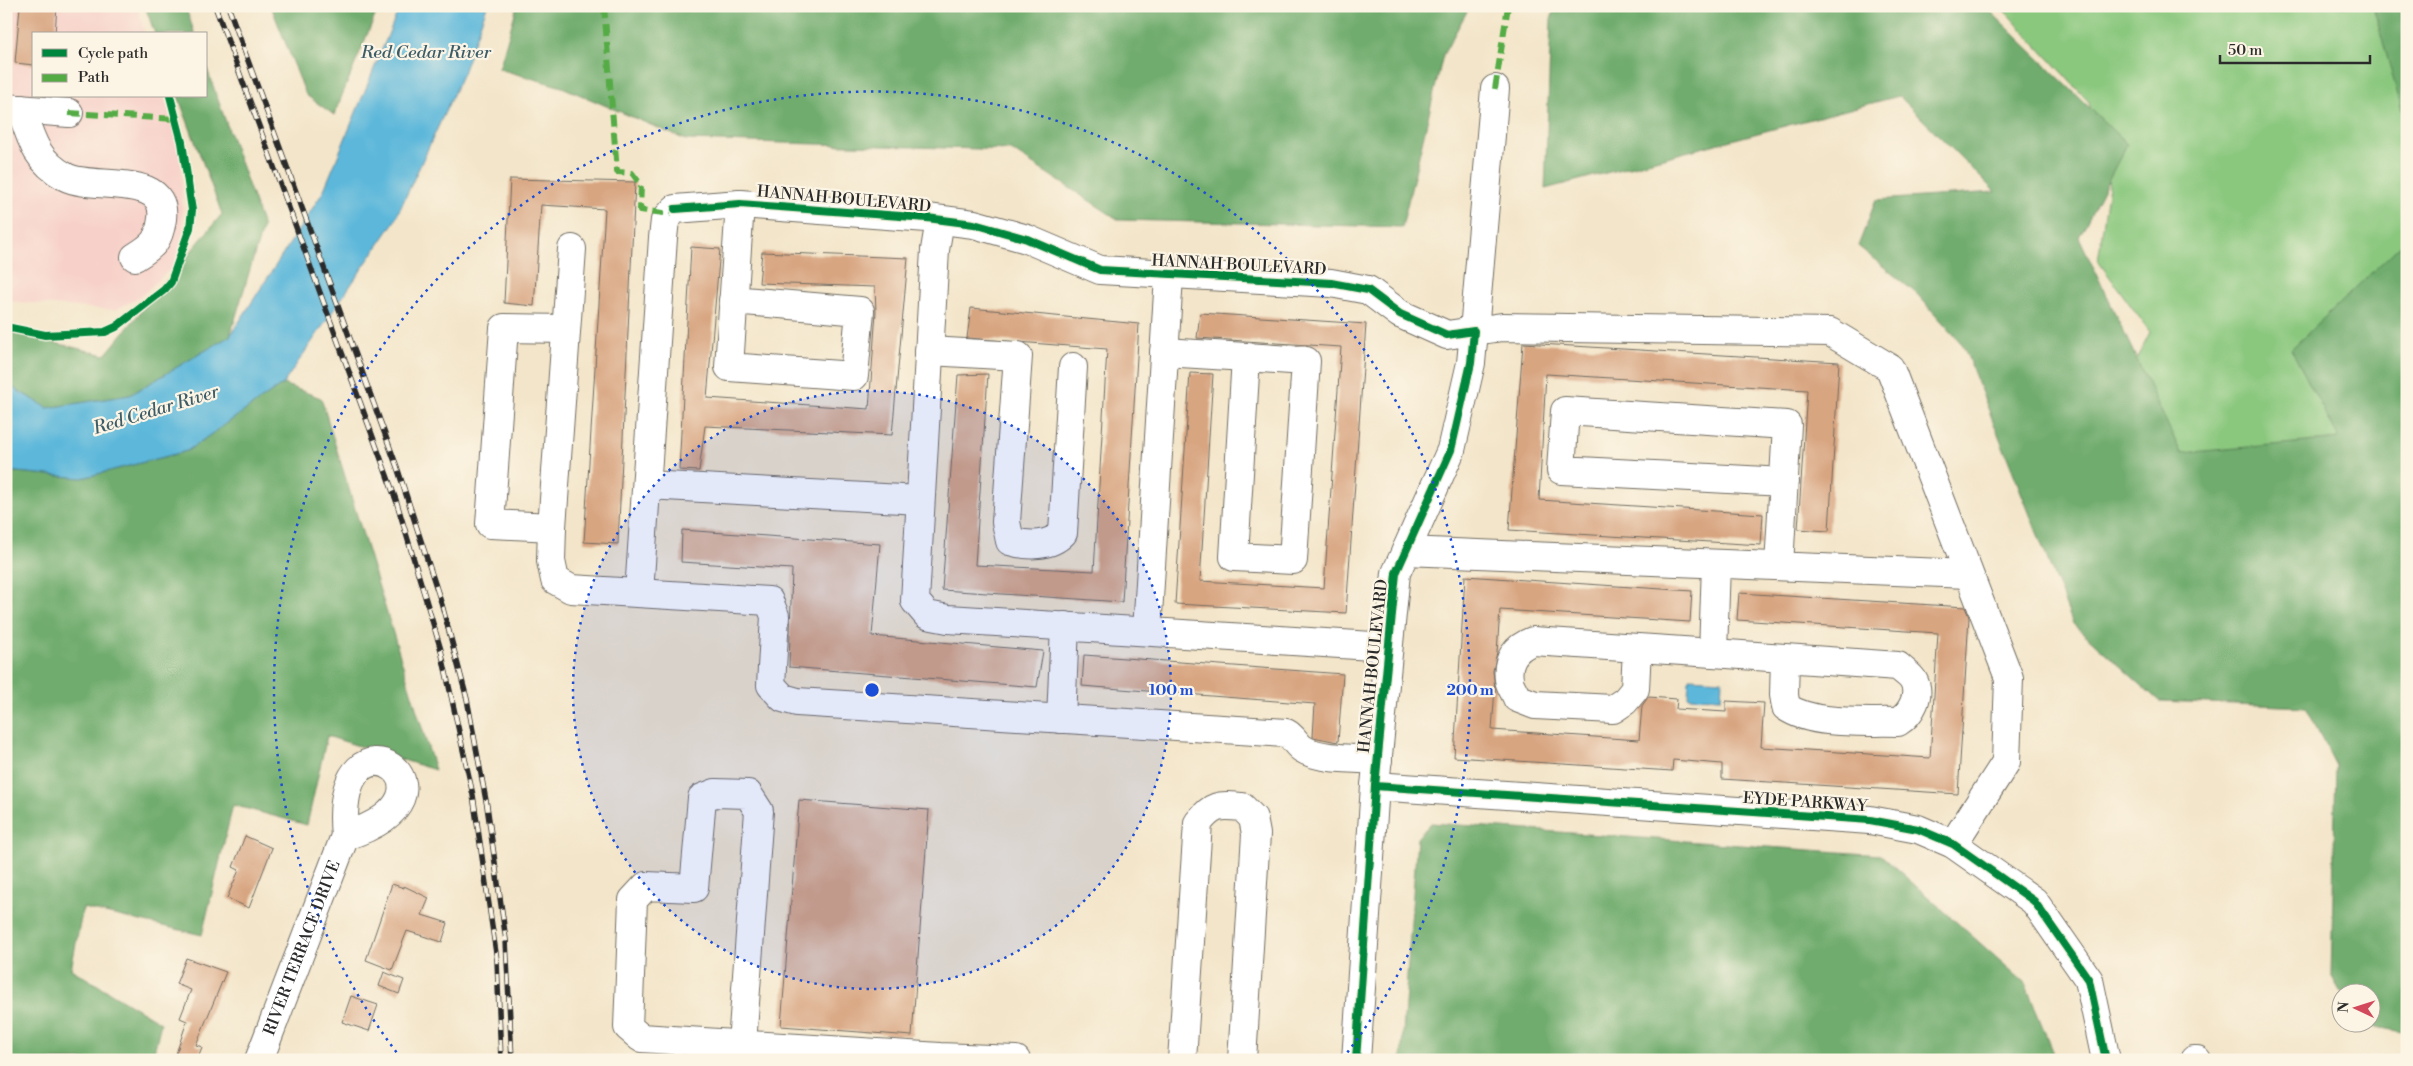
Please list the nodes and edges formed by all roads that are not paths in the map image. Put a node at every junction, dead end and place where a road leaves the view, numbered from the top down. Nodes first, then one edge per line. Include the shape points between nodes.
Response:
1 (1495, 89) dead end
2 (14, 109) edge
3 (69, 113) dead end
4 (740, 204) junction
5 (940, 220) junction
6 (572, 249) dead end
7 (135, 257) dead end
8 (1169, 276) junction
9 (733, 300) junction
10 (566, 329) junction
11 (1474, 331) junction
12 (929, 351) junction
13 (1164, 352) junction
14 (1246, 357) junction
15 (1073, 367) dead end
16 (1784, 482) junction
17 (647, 485) junction
18 (920, 500) junction
19 (552, 527) junction
20 (1406, 551) junction
21 (1716, 564) junction
22 (1779, 566) junction
23 (1968, 574) junction
24 (639, 593) junction
25 (1064, 626) junction
26 (1147, 632) junction
27 (1388, 647) junction
28 (1637, 648) dead end
29 (1713, 653) junction
30 (1785, 658) junction
31 (1061, 719) junction
32 (1376, 773) junction
33 (345, 836) dead end
34 (1953, 844) junction
35 (742, 1044) junction
36 (259, 1060) edge
37 (1016, 1060) edge
38 (1182, 1060) edge
39 (1242, 1060) edge
40 (1356, 1060) edge
41 (2106, 1060) edge

1 - 11 street
2 - 3 street
2 - 7 street via 35,150 66,178 144,188 158,197 162,215 160,234 151,247
4 - 5 street, HANNAH BOULEVARD
4 - 9 street
4 - 17 street, HANNAH BOULEVARD via 675,208 665,220
5 - 8 street, HANNAH BOULEVARD via 974,224 1027,239 1100,270
5 - 12 street
6 - 10 street
8 - 11 street, HANNAH BOULEVARD via 1331,283 1368,290 1400,314 1447,335
8 - 13 street
9 - 9 street via 860,311 854,376 729,367
10 - 19 street
10 - 19 street via 504,328 490,524
11 - 20 street, HANNAH BOULEVARD via 1471,363 1451,450
11 - 23 street via 1502,327 1830,332 1890,368
12 - 15 street via 1018,356 1006,522 1010,541 1020,544 1039,544 1063,533
12 - 18 street
13 - 14 street
13 - 26 street
14 - 14 street via 1234,557 1293,560 1306,361
16 - 16 street via 1787,424 1565,410 1561,470
16 - 22 street
17 - 18 street
17 - 24 street
18 - 25 street via 915,601 928,615
19 - 24 street via 551,561 555,580 571,589
20 - 21 street
20 - 27 street, HANNAH BOULEVARD via 1396,572
21 - 22 street
21 - 29 street
22 - 23 street
23 - 34 street via 2009,678 2006,762
24 - 31 street, EYDE PARKWAY via 769,601 775,616 771,685 784,698 797,702
25 - 26 street
25 - 31 street
26 - 27 street
27 - 32 street, HANNAH BOULEVARD
28 - 29 street
29 - 30 street
30 - 30 street via 1898,666 1913,680 1914,702 1907,716 1898,722 1828,720 1798,715 1786,707
31 - 32 street, EYDE PARKWAY via 1286,733 1300,748 1312,754
32 - 34 street, EYDE PARKWAY via 1870,820 1918,829
32 - 40 street, HANNAH BOULEVARD
33 - 36 street, RIVER TERRACE DRIVE
34 - 41 street, EYDE PARKWAY via 2034,900 2090,980
35 - 35 street via 641,1038 628,1027 633,900 646,886 694,888 702,798 715,792 748,794 759,811
35 - 37 street
38 - 39 street via 1198,823 1208,810 1225,806 1242,807 1253,818 1256,834

